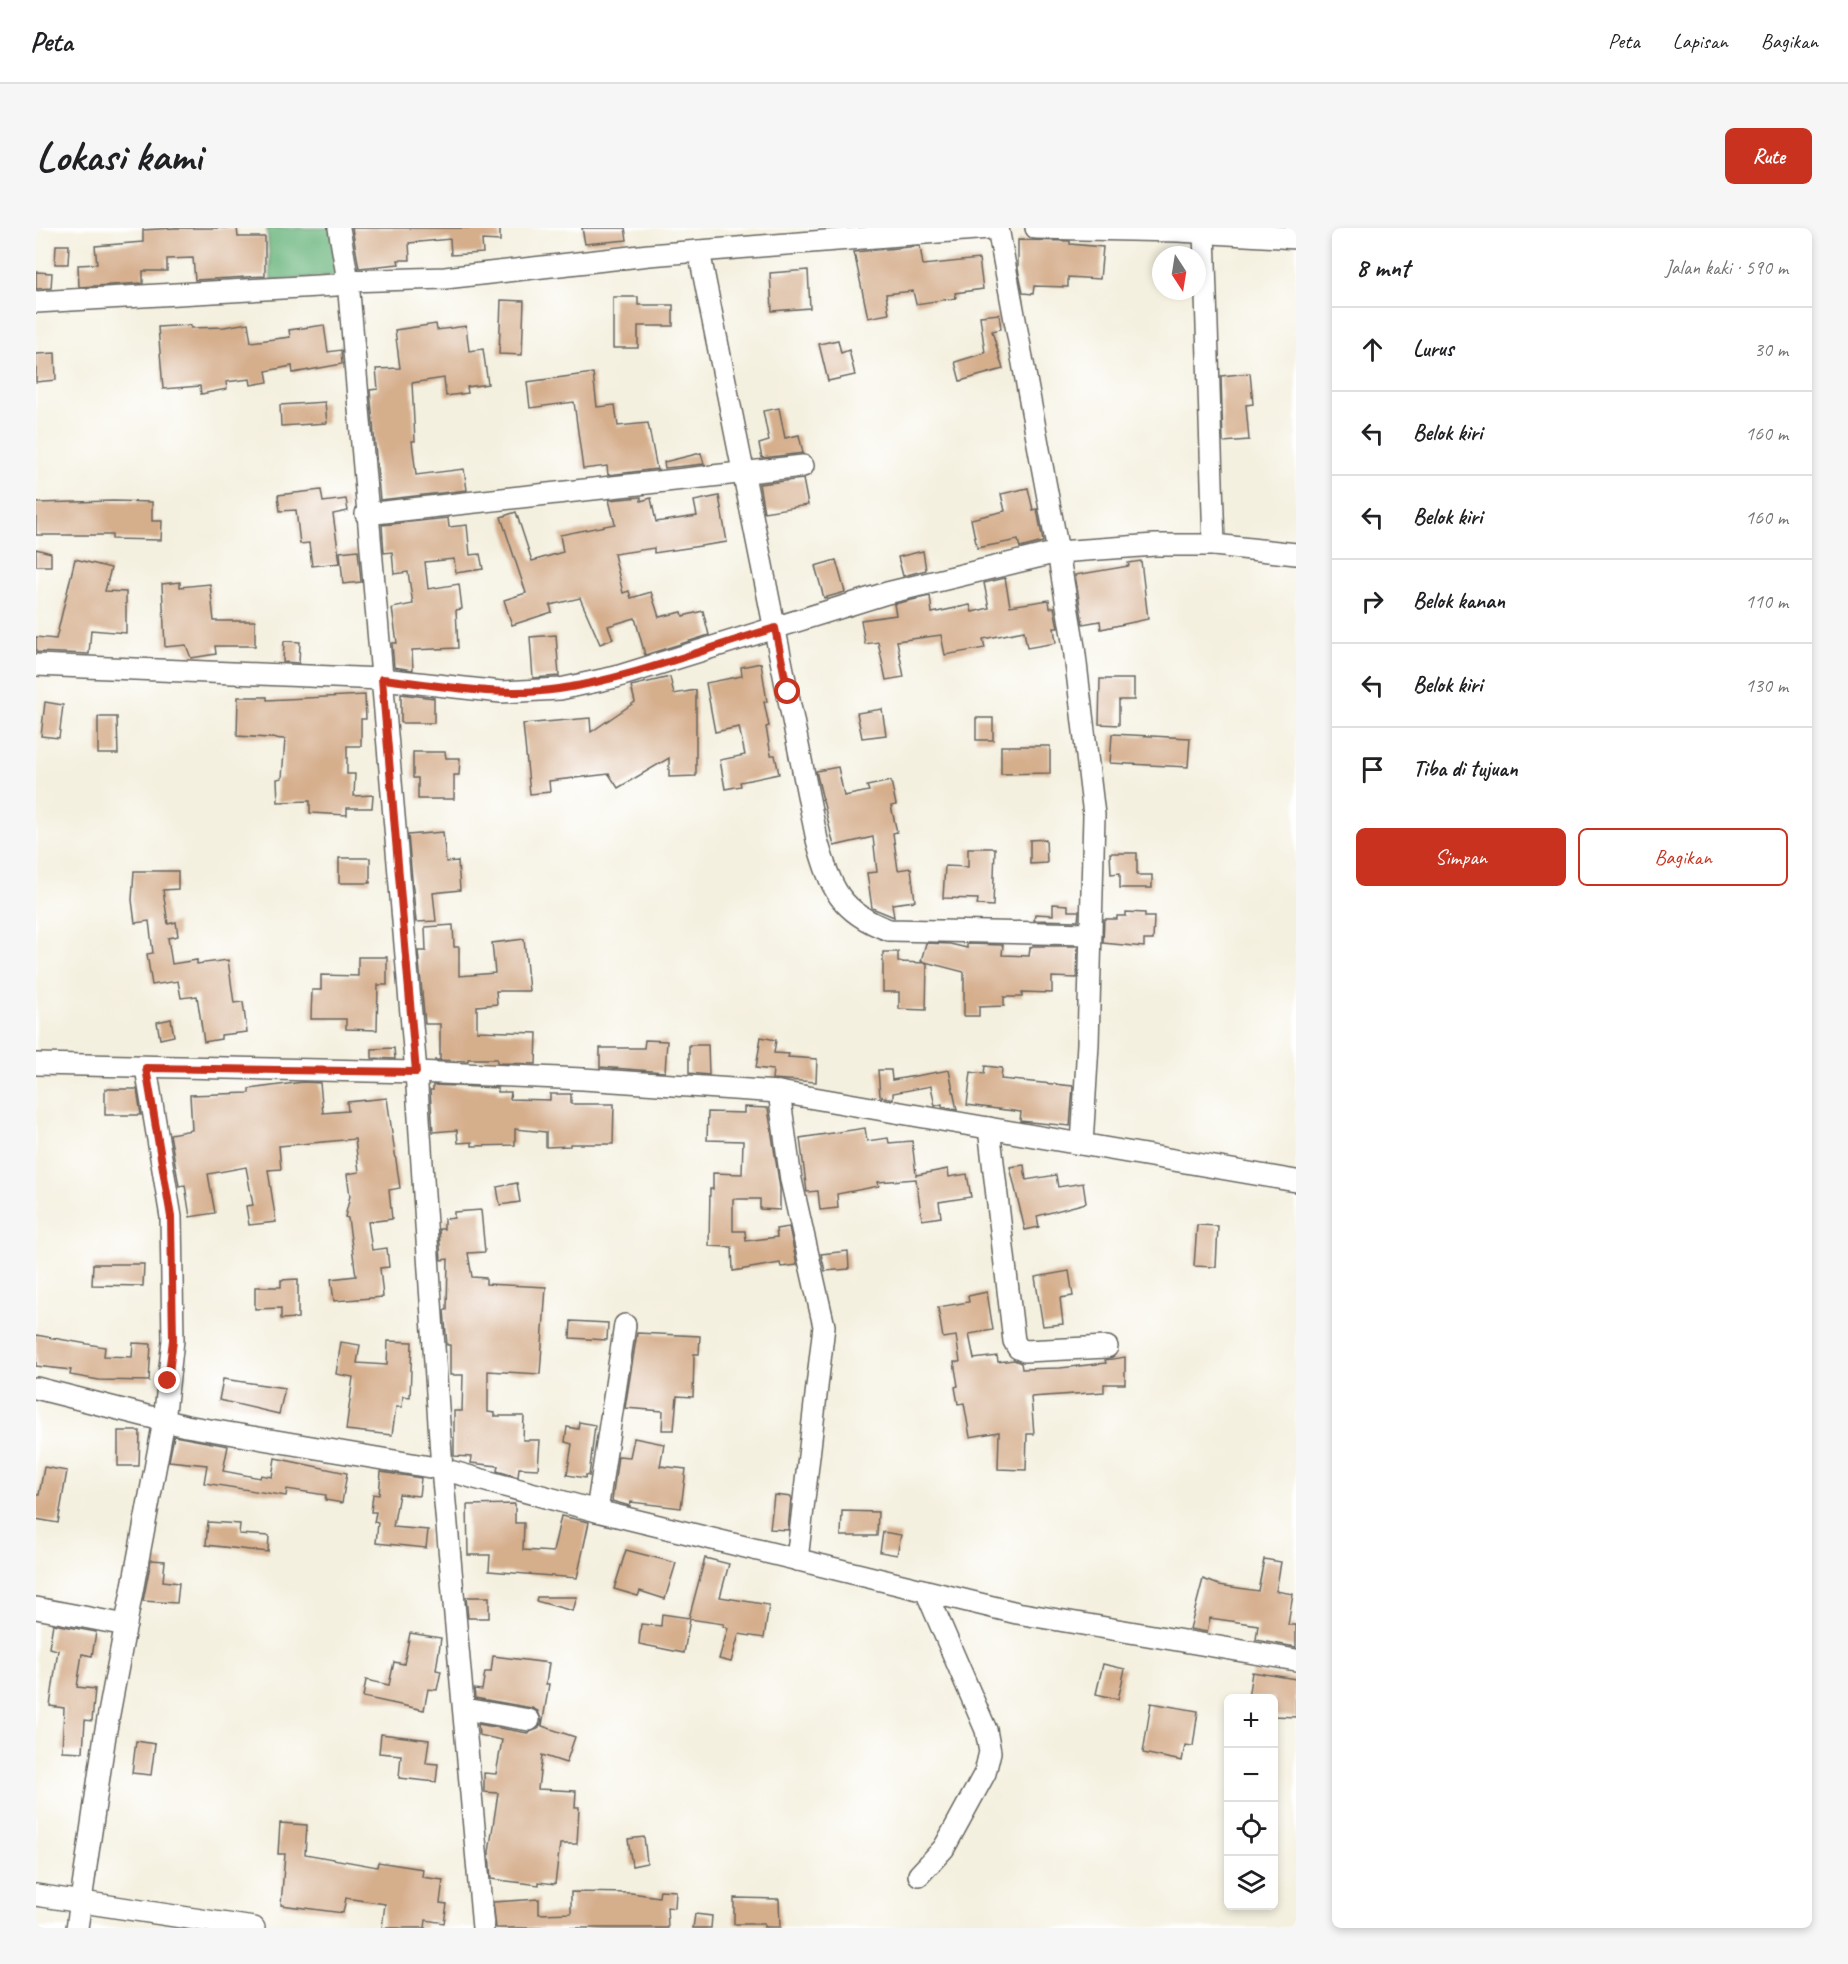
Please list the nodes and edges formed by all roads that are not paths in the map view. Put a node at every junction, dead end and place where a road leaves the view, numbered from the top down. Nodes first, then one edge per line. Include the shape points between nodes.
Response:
1 (339, 228) edge
2 (989, 228) edge
3 (998, 228) edge
4 (1036, 228) edge
5 (1178, 229) edge
6 (1204, 232) junction
7 (1296, 238) edge
8 (699, 251) junction
9 (348, 281) junction
10 (36, 302) edge
11 (803, 466) dead end
12 (745, 472) junction
13 (366, 514) junction
14 (1214, 545) junction
15 (1058, 552) junction
16 (1296, 554) edge
17 (775, 628) junction
18 (36, 665) edge
19 (382, 679) junction
20 (1091, 934) junction
21 (36, 1064) edge
22 (146, 1068) junction
23 (416, 1072) junction
24 (779, 1092) junction
25 (989, 1128) junction
26 (1082, 1144) junction
27 (1296, 1181) edge
28 (625, 1325) dead end
29 (1107, 1347) dead end
30 (36, 1388) edge
31 (164, 1421) junction
32 (442, 1469) junction
33 (597, 1511) junction
34 (797, 1560) junction
35 (926, 1591) junction
36 (36, 1608) edge
37 (126, 1625) junction
38 (1296, 1660) edge
39 (464, 1709) junction
40 (529, 1720) dead end
41 (919, 1875) dead end
42 (36, 1895) edge
43 (80, 1902) junction
44 (77, 1928) edge
45 (254, 1928) edge
46 (483, 1928) edge

1 - 9 street
2 - 8 street
3 - 15 street
4 - 5 street
5 - 6 street
6 - 7 street
6 - 14 street
8 - 9 street via 445,278
8 - 12 street
9 - 10 street via 336,285
9 - 13 street
11 - 12 street
12 - 13 street
12 - 17 street
13 - 19 street
14 - 15 street
14 - 16 street
15 - 17 street via 887,593
15 - 20 street via 1094,815
17 - 19 street via 622,675 560,689 501,692
17 - 20 street via 817,840 834,890 845,905 865,921 889,930
18 - 19 street
19 - 23 street
20 - 26 street
21 - 22 street
22 - 23 street
22 - 31 street via 171,1217 173,1340
23 - 24 street via 583,1078
23 - 32 street
24 - 25 street
24 - 34 street via 791,1180 824,1326
25 - 26 street
25 - 29 street via 1014,1341 1025,1351
26 - 27 street
28 - 33 street
30 - 31 street
31 - 32 street
31 - 37 street
32 - 33 street
32 - 39 street
33 - 34 street
34 - 35 street
35 - 38 street via 1017,1613
35 - 41 street via 986,1731 990,1752 985,1773 944,1848
36 - 37 street
37 - 43 street
39 - 40 street
39 - 46 street
42 - 43 street
43 - 44 street
43 - 45 street

